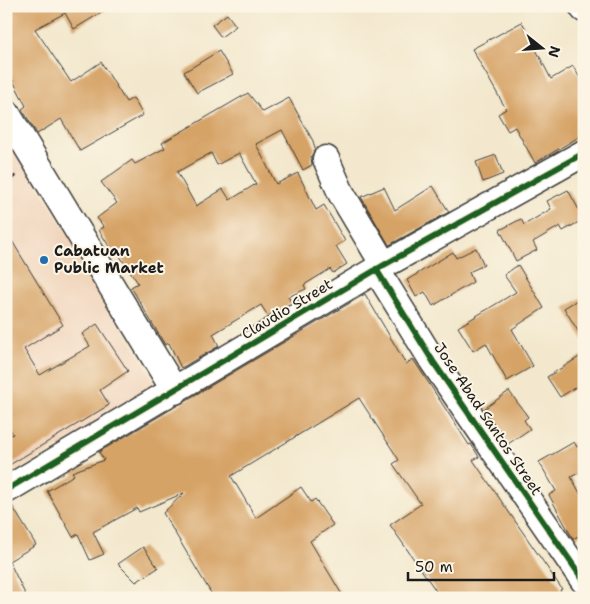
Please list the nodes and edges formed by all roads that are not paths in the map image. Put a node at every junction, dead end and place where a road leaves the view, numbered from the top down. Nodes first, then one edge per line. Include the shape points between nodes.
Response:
1 (6, 112) edge
2 (584, 153) edge
3 (326, 159) dead end
4 (380, 267) junction
5 (175, 391) junction
6 (6, 490) edge
7 (584, 581) edge

1 - 5 street
2 - 4 street, Claudio Street
3 - 4 street, Jose Abad Santos Street
4 - 5 street, Claudio Street
4 - 7 street, Jose Abad Santos Street via 434,363
5 - 6 street, Claudio Street

